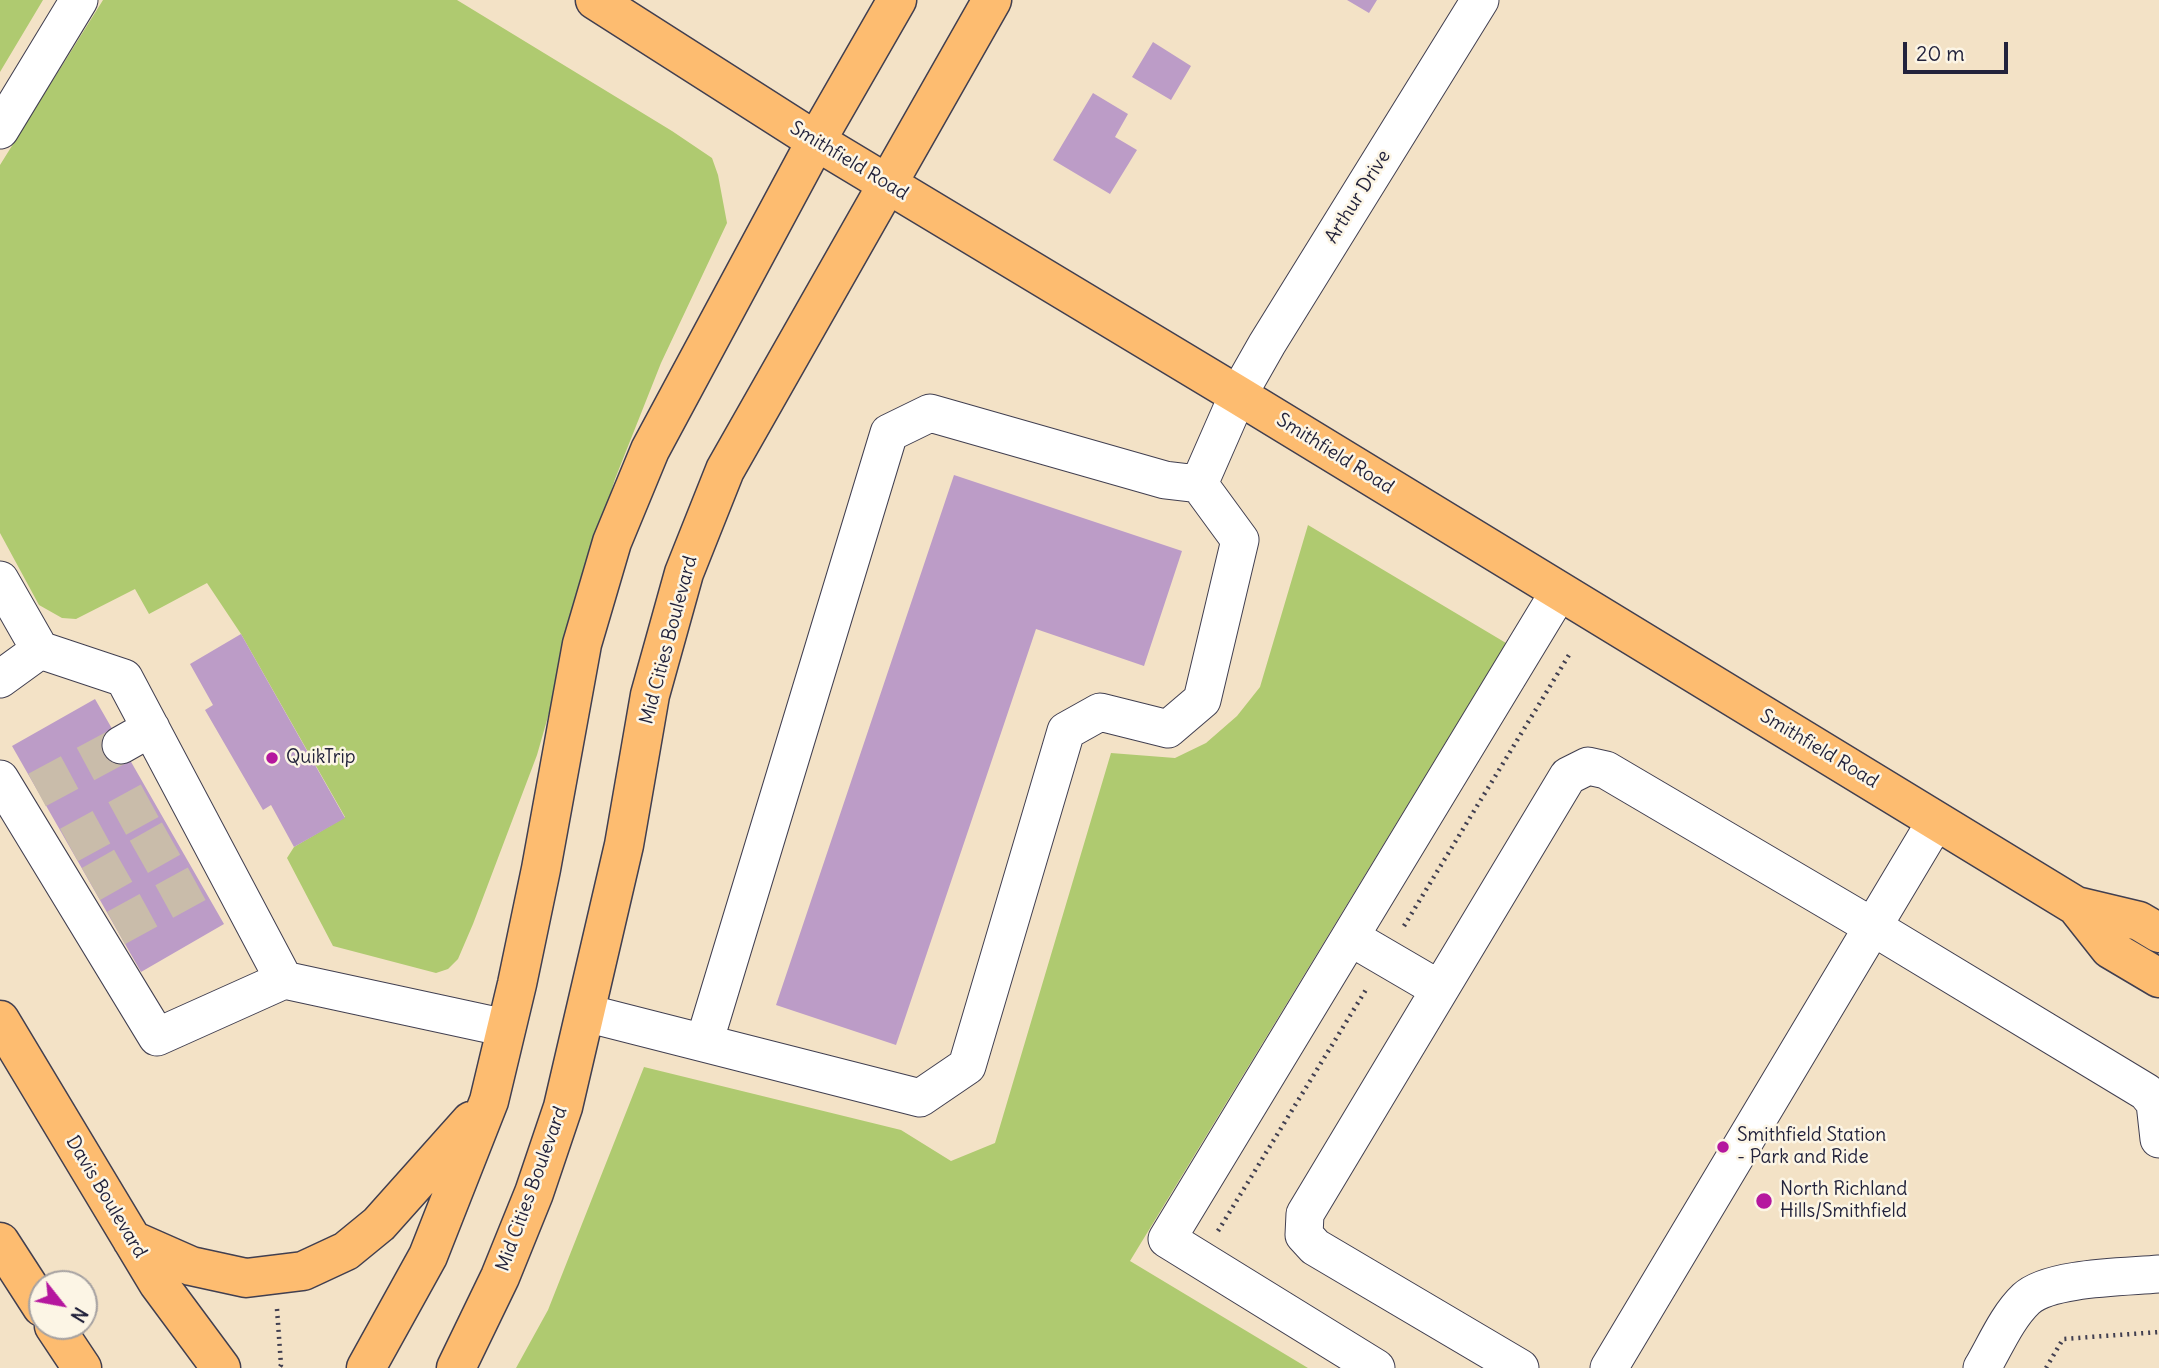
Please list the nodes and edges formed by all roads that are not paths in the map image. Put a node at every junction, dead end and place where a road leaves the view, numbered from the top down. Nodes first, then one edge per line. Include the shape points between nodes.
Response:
1 (79, 0) edge
2 (595, 0) edge
3 (897, 0) edge
4 (992, 0) edge
5 (1480, 0) edge
6 (0, 130) edge
7 (816, 141) junction
8 (887, 184) junction
9 (1238, 394) junction
10 (1199, 484) junction
11 (0, 580) edge
12 (1559, 592) junction
13 (40, 650) junction
14 (0, 678) edge
15 (17, 790) edge
16 (1936, 821) junction
17 (2076, 906) junction
18 (1873, 927) junction
19 (2159, 933) edge
20 (1350, 937) junction
21 (2159, 978) edge
22 (284, 980) junction
23 (1439, 989) junction
24 (586, 1013) junction
25 (0, 1020) edge
26 (506, 1028) junction
27 (704, 1044) junction
28 (488, 1101) junction
29 (2159, 1139) edge
30 (132, 1240) junction
31 (0, 1242) edge
32 (2159, 1273) edge
33 (28, 1285) edge
34 (63, 1340) edge
35 (82, 1368) edge
36 (221, 1368) edge
37 (366, 1368) edge
38 (456, 1368) edge
39 (1376, 1368) edge
40 (1520, 1368) edge
41 (1609, 1368) edge
42 (1982, 1368) edge

1 - 6 street
2 - 7 main road, Smithfield Road
3 - 7 main road
4 - 8 main road, Mid Cities Boulevard
5 - 9 street, Arthur Drive
7 - 8 main road, Smithfield Road
7 - 26 main road via 650,450 612,542 582,644
8 - 9 main road, Smithfield Road
8 - 24 main road, Mid Cities Boulevard via 725,470 684,573 650,695 624,845
9 - 10 street, Arthur Drive
9 - 12 main road, Smithfield Road
10 - 27 street via 1165,480 930,412 889,433
10 - 27 street via 1240,540 1202,700 1168,729 1100,712 1066,731 967,1066 920,1098
11 - 13 street
12 - 16 main road, Smithfield Road
12 - 20 street
13 - 14 street
13 - 22 street via 124,678 136,737 213,876
15 - 22 street via 107,933 158,1038
16 - 17 main road, Smithfield Road
16 - 18 street
17 - 19 main road, Smithfield Road via 2138,921
17 - 21 main road, Smithfield Road via 2110,949
18 - 23 street via 1606,770 1588,766 1568,776
18 - 29 street via 2146,1092 2155,1103
18 - 41 street
20 - 23 street
20 - 39 street via 1167,1239
22 - 26 street
23 - 40 street via 1317,1191 1305,1214 1304,1235 1315,1247
24 - 27 street
24 - 38 main road, Mid Cities Boulevard via 563,1107 534,1193
25 - 30 main road, Davis Boulevard
26 - 28 main road
28 - 30 main road via 379,1224 346,1251 303,1271 246,1278 191,1266
28 - 37 main road via 428,1256
30 - 36 main road, Davis Boulevard
31 - 33 main road
32 - 42 street via 2078,1281 2047,1287 2027,1297
34 - 35 main road

